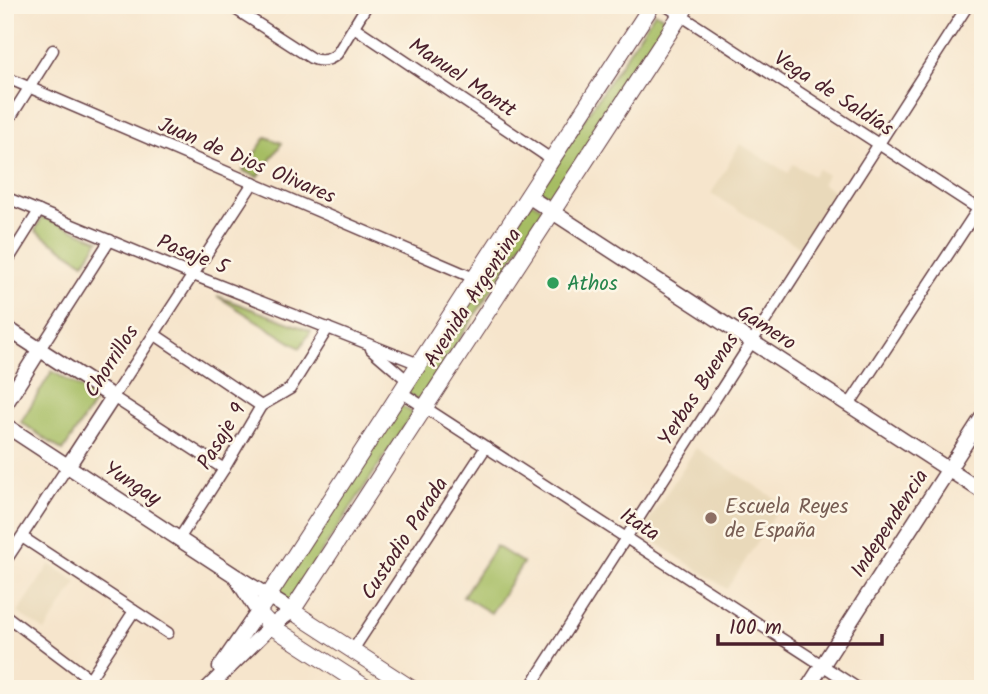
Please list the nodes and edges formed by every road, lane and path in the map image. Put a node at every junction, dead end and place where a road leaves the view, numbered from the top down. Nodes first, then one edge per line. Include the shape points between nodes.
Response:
1 (229, 5) edge
2 (367, 5) edge
3 (652, 5) edge
4 (665, 5) edge
5 (968, 5) edge
6 (684, 11) edge
7 (354, 27) junction
8 (53, 50) dead end
9 (5, 77) edge
10 (29, 88) junction
11 (5, 126) edge
12 (878, 145) junction
13 (551, 159) junction
14 (253, 183) junction
15 (528, 196) junction
16 (5, 197) edge
17 (39, 211) junction
18 (980, 211) edge
19 (553, 212) junction
20 (110, 240) junction
21 (5, 265) edge
22 (193, 275) junction
23 (474, 278) junction
24 (5, 327) edge
25 (328, 328) junction
26 (154, 334) junction
27 (751, 341) junction
28 (367, 344) junction
29 (40, 349) junction
30 (419, 364) junction
31 (404, 387) junction
32 (113, 397) junction
33 (5, 405) edge
34 (849, 405) junction
35 (261, 406) junction
36 (425, 408) junction
37 (983, 416) edge
38 (5, 425) edge
39 (486, 447) junction
40 (68, 466) junction
41 (224, 469) junction
42 (948, 470) junction
43 (983, 492) edge
44 (22, 537) junction
45 (626, 538) junction
46 (179, 539) junction
47 (5, 562) edge
48 (237, 577) junction
49 (268, 597) junction
50 (134, 611) junction
51 (258, 611) junction
52 (292, 611) junction
53 (5, 615) edge
54 (271, 626) junction
55 (167, 633) dead end
56 (353, 650) junction
57 (823, 665) junction
58 (87, 684) edge
59 (206, 689) edge
60 (368, 689) edge
61 (412, 689) edge
62 (529, 689) edge
63 (807, 689) edge
64 (859, 689) edge

1 - 7 street via 311,58 325,60 337,54
2 - 7 street
3 - 13 main road, Avenida Argentina
4 - 6 street, Vega de Saldías
5 - 12 street, Yerbas Buenas
6 - 12 street, Vega de Saldías
6 - 19 main road, Avenida Argentina
7 - 13 street, Manuel Montt
8 - 10 street
9 - 10 street, Juan de Dios Olivares
10 - 11 street
10 - 14 street, Juan de Dios Olivares
12 - 18 street, Vega de Saldías
12 - 27 street, Yerbas Buenas
13 - 15 main road, Avenida Argentina
14 - 22 street, Chorrillos
14 - 23 street, Juan de Dios Olivares
15 - 19 street, Gamero
15 - 23 main road, Avenida Argentina
16 - 17 street, Pasaje 5
17 - 20 street, Pasaje 5
17 - 21 street
18 - 34 street
19 - 27 street, Gamero
19 - 36 main road, Avenida Argentina
20 - 22 street, Pasaje 5
20 - 29 street
22 - 25 street, Pasaje 5
22 - 26 street, Chorrillos
23 - 30 main road, Avenida Argentina
24 - 29 street
25 - 28 street, Pasaje 5
25 - 35 street, Pasaje 9 via 290,390
26 - 32 street, Chorrillos
26 - 35 street
27 - 34 street, Gamero
27 - 45 street, Yerbas Buenas
28 - 30 street, Pasaje 5
28 - 31 street, Pasaje 5
29 - 32 street
29 - 33 street
30 - 31 main road, Avenida Argentina
31 - 36 street, Itata
31 - 49 main road, Avenida Argentina
32 - 40 street, Chorrillos
32 - 41 street
34 - 42 street, Gamero
35 - 41 street, Pasaje 9
36 - 39 street, Itata
36 - 52 main road, Avenida Argentina
37 - 42 street, Independencia
38 - 40 street, Yungay
39 - 45 street, Itata
39 - 56 street, Custodio Parada
40 - 44 street, Chorrillos
40 - 46 street, Yungay
41 - 46 street, Pasaje 9
42 - 43 street, Gamero
42 - 57 street, Independencia
44 - 47 street, Chorrillos
44 - 50 street
45 - 57 street, Itata
45 - 62 street, Yerbas Buenas
46 - 48 street, Yungay
48 - 49 street, Yungay
48 - 51 street, Yungay
49 - 51 main road, Avenida Argentina
49 - 52 street, Yungay
50 - 55 street
50 - 58 street
51 - 54 main road
51 - 59 street
52 - 54 street
52 - 56 main road
53 - 58 street
54 - 59 street
54 - 60 main road
56 - 61 main road
57 - 63 street, Independencia
57 - 64 street, Itata

